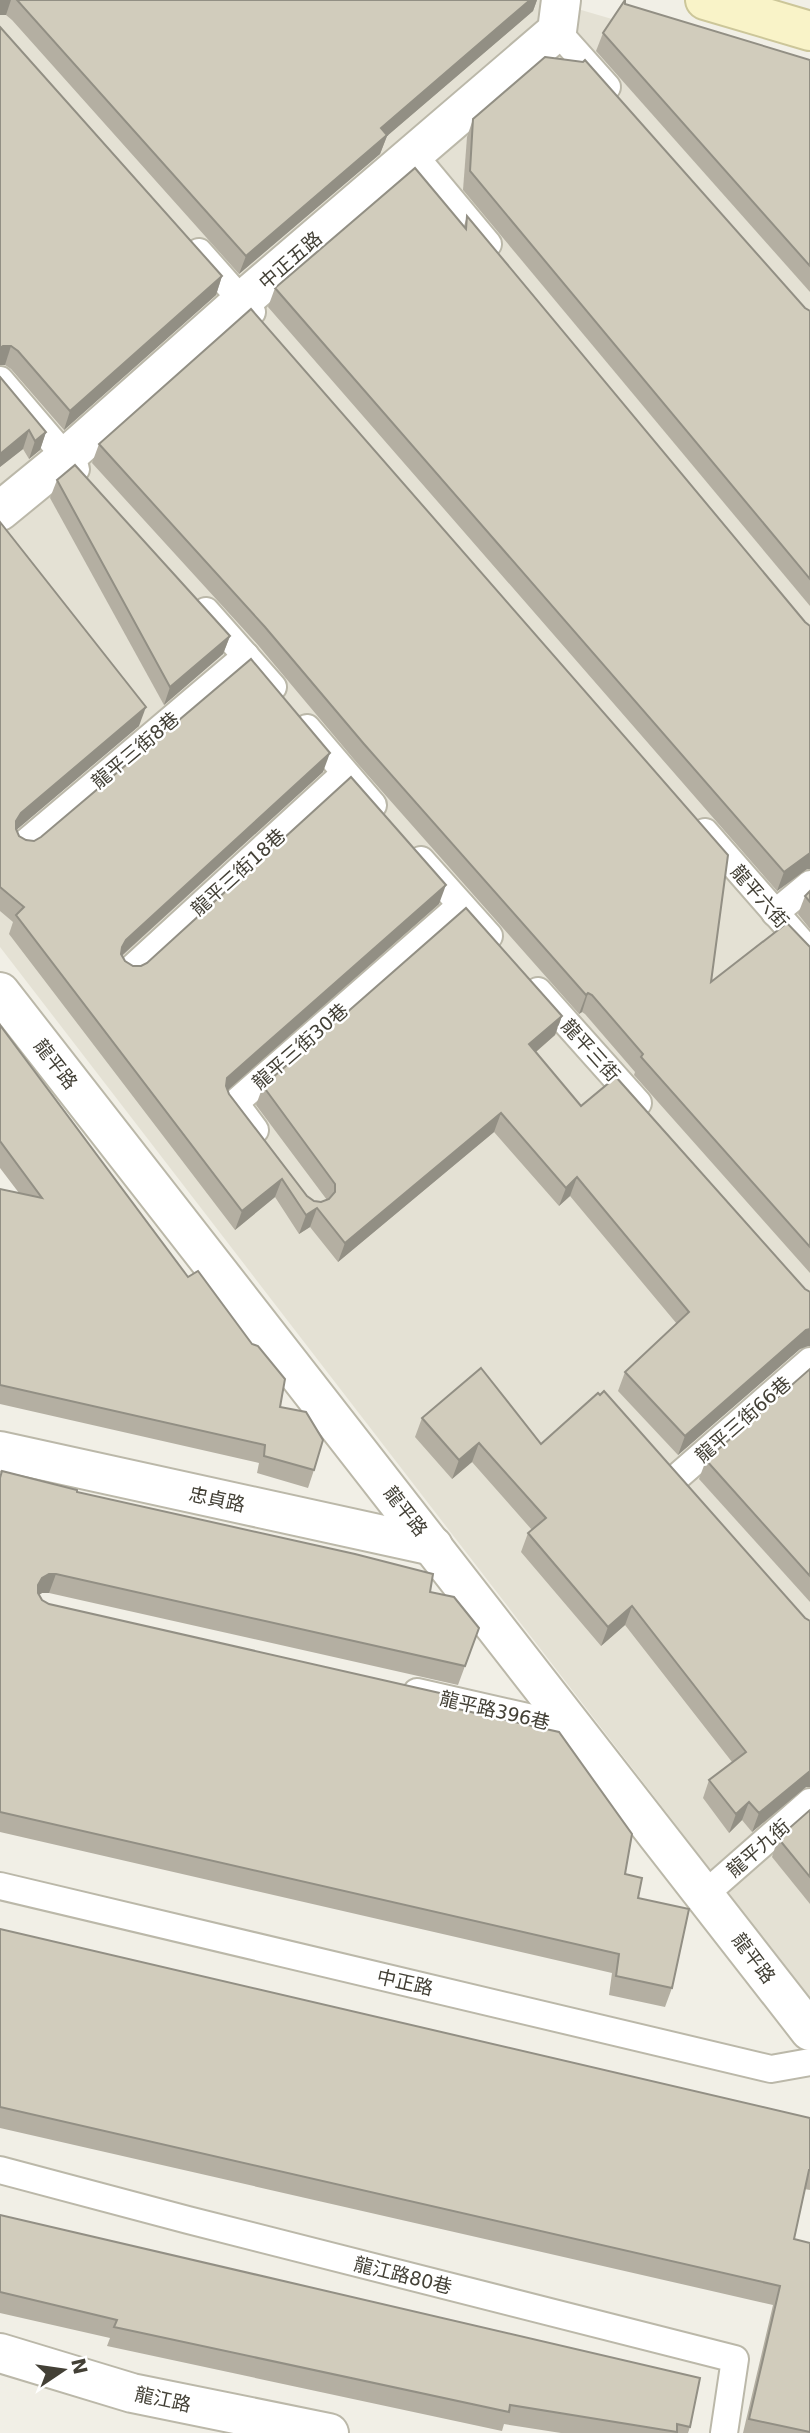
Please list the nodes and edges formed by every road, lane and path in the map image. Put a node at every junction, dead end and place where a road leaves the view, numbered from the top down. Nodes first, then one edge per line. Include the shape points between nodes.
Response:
1 (705, 0) edge
2 (559, 16) edge
3 (810, 31) edge
4 (621, 103) edge
5 (413, 153) junction
6 (186, 238) edge
7 (501, 260) edge
8 (242, 301) junction
9 (270, 332) edge
10 (0, 380) edge
11 (66, 457) junction
12 (93, 487) edge
13 (0, 511) edge
14 (192, 596) edge
15 (246, 656) junction
16 (345, 774) junction
17 (692, 818) edge
18 (390, 824) edge
19 (24, 844) edge
20 (408, 844) edge
21 (810, 884) edge
22 (461, 905) junction
23 (775, 913) junction
24 (810, 952) edge
25 (507, 957) edge
26 (130, 970) edge
27 (526, 977) edge
28 (5, 1008) edge
29 (654, 1122) edge
30 (274, 1154) edge
31 (810, 1361) edge
32 (0, 1451) edge
33 (659, 1456) edge
34 (677, 1476) junction
35 (695, 1496) edge
36 (433, 1546) junction
37 (399, 1688) edge
38 (576, 1728) junction
39 (810, 1802) edge
40 (0, 1886) edge
41 (705, 1894) junction
42 (810, 2031) edge
43 (810, 2062) edge
44 (0, 2170) edge
45 (0, 2353) edge
46 (329, 2433) edge
47 (724, 2433) edge

1 - 3 street
2 - 4 lane
2 - 5 street, 中正五路
5 - 7 lane
5 - 8 street, 中正五路
6 - 8 lane
8 - 9 lane
8 - 11 street, 中正五路
10 - 11 lane
11 - 12 lane
11 - 13 street, 中正五路
14 - 15 lane
15 - 16 lane
15 - 19 lane, 龍平三街8巷
16 - 18 lane
16 - 26 lane, 龍平三街18巷
17 - 23 lane, 龍平六街
20 - 22 lane
21 - 23 lane
22 - 25 lane
22 - 30 lane, 龍平三街30巷 via 235,1103
23 - 24 lane, 龍平六街
27 - 29 lane, 龍平三街
28 - 36 street, 龍平路
31 - 34 lane, 龍平三街66巷
32 - 36 street, 忠貞路
33 - 34 lane
34 - 35 lane
36 - 38 street, 龍平路
37 - 38 lane, 龍平路396巷
38 - 41 street, 龍平路
39 - 41 lane, 龍平九街
40 - 43 lane, 中正路 via 771,2069
41 - 42 street, 龍平路
44 - 47 lane, 龍江路80巷 via 735,2359
45 - 46 street, 龍江路 via 132,2393

